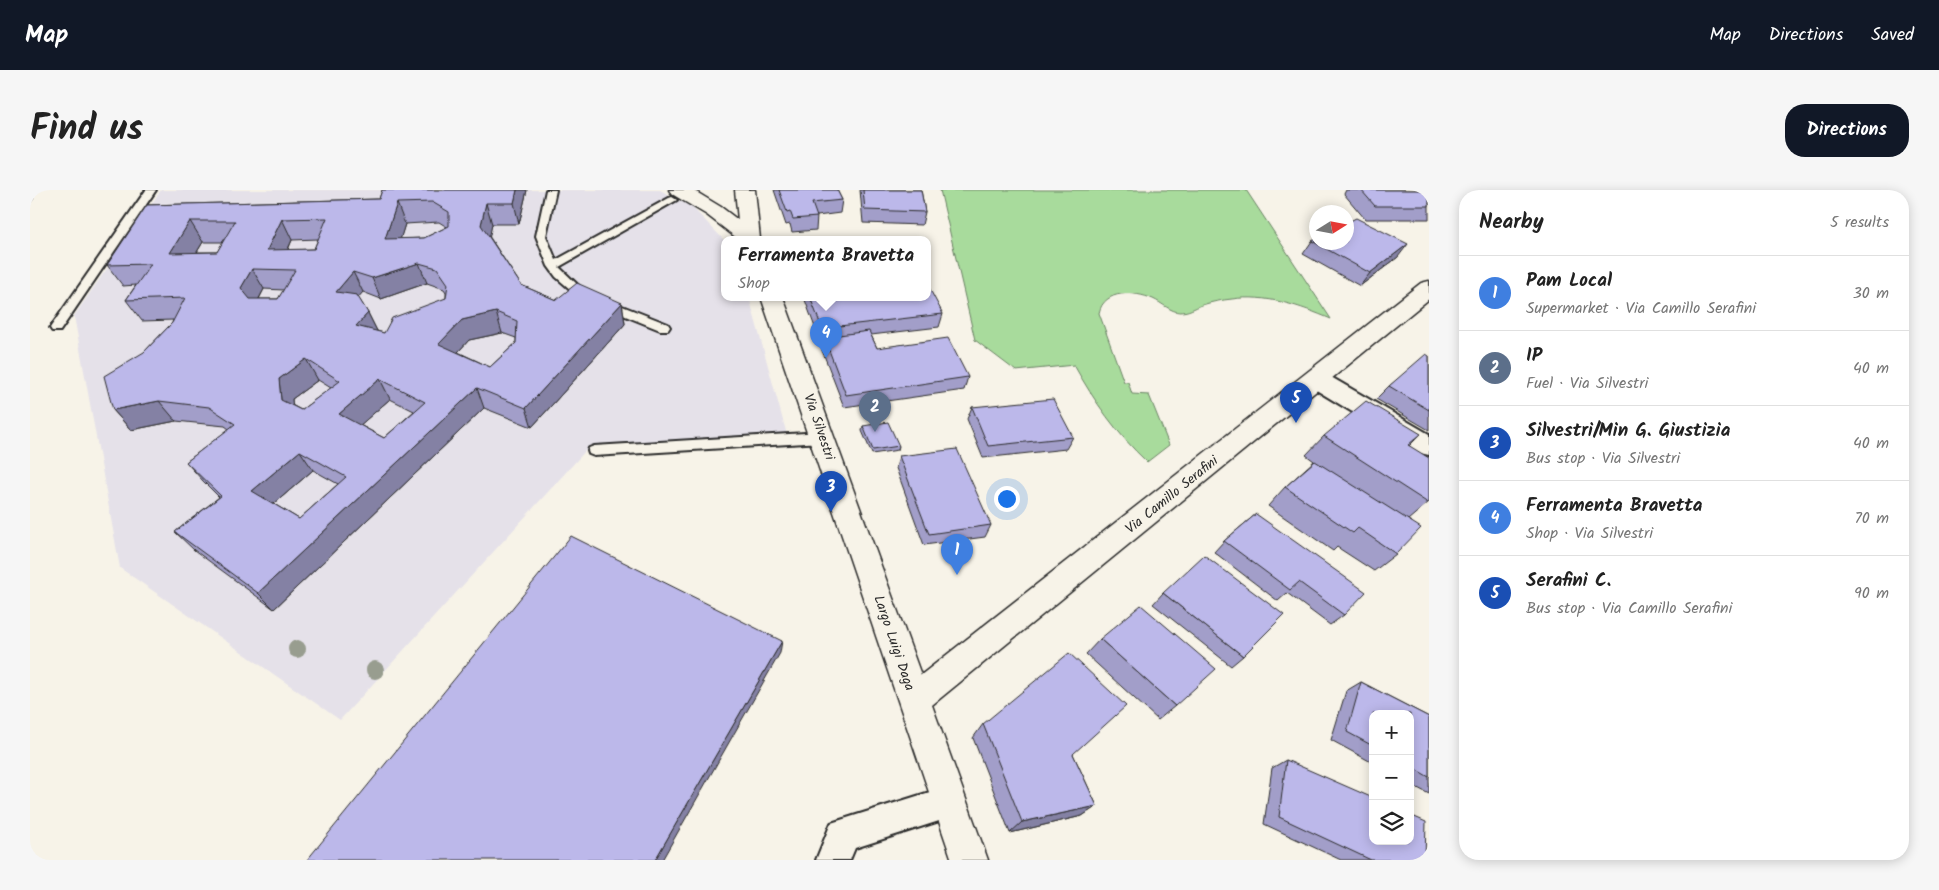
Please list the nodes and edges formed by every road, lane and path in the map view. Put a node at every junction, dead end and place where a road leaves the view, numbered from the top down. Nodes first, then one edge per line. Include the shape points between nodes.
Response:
1 (151, 190) edge
2 (551, 190) edge
3 (745, 190) edge
4 (676, 195) edge
5 (724, 196) dead end
6 (746, 236) edge
7 (748, 236) edge
8 (750, 236) edge
9 (553, 266) junction
10 (1429, 288) edge
11 (773, 301) edge
12 (56, 328) dead end
13 (664, 328) dead end
14 (1316, 379) junction
15 (822, 438) junction
16 (1429, 446) edge
17 (594, 451) dead end
18 (874, 585) joint
19 (914, 700) junction
20 (949, 802) junction
21 (833, 860) edge
22 (970, 860) edge

1 - 12 lane
2 - 9 lane via 541,236
3 - 8 main road
4 - 6 main road via 714,211
4 - 9 lane
5 - 7 main road
9 - 13 lane via 575,288 600,302
10 - 14 main road, Via Camillo Serafini
11 - 15 main road, Via Silvestri
14 - 16 street
14 - 19 main road, Via Camillo Serafini
15 - 17 lane
15 - 18 main road, Via Silvestri
18 - 19 main road, Largo Luigi Daga
19 - 20 main road
20 - 21 street via 843,835
20 - 22 main road

